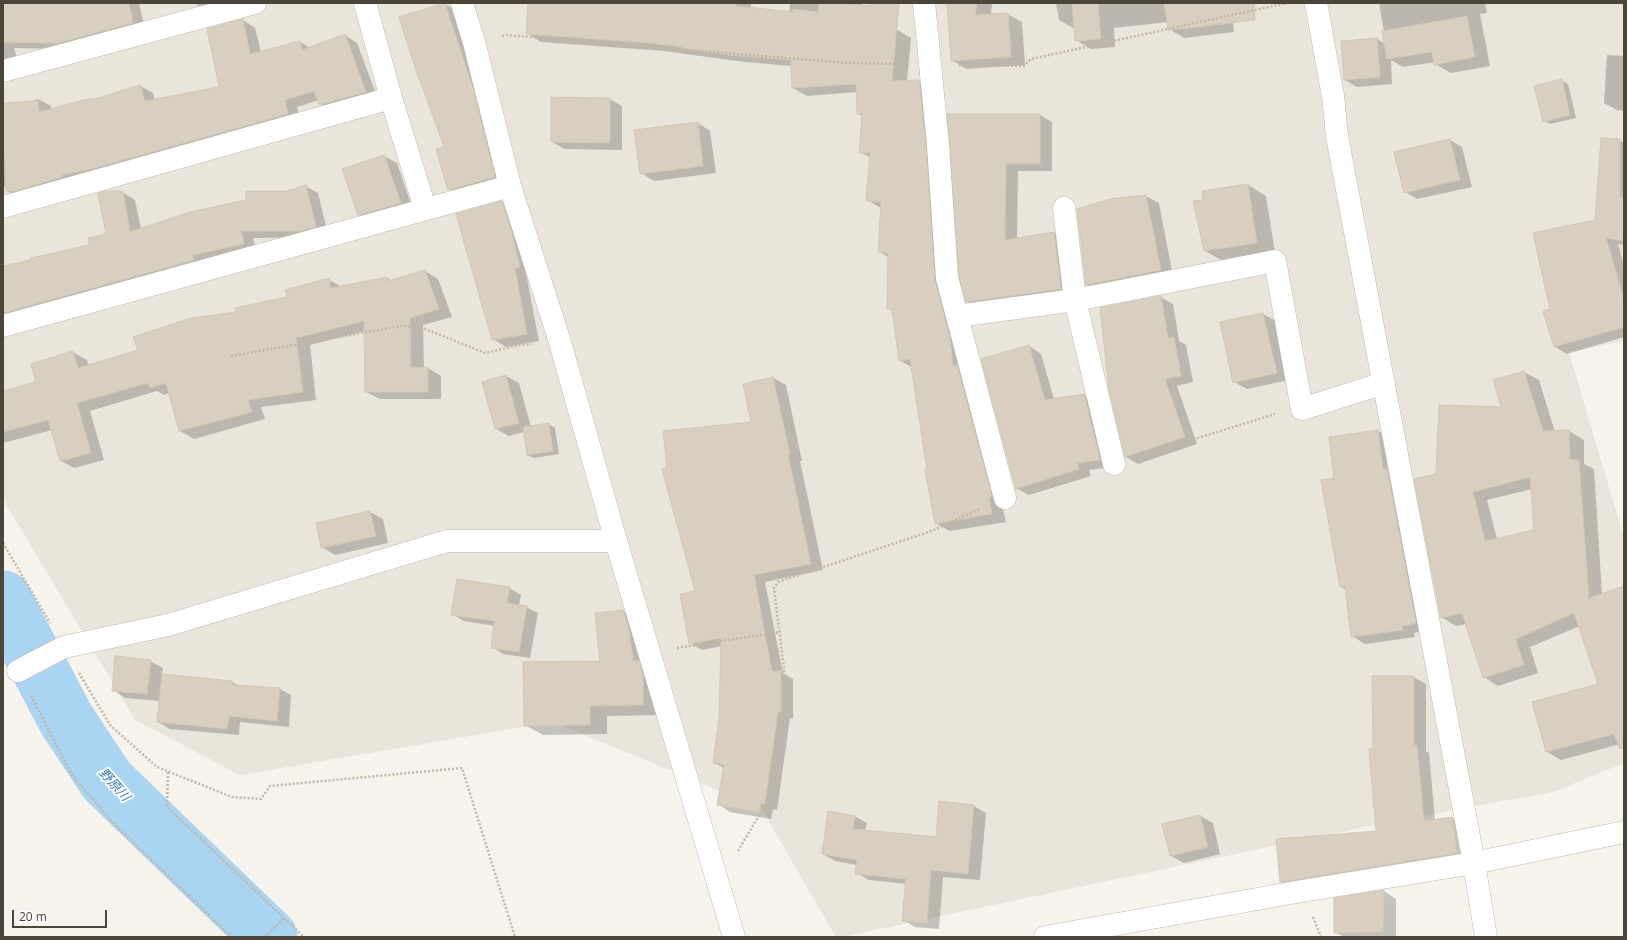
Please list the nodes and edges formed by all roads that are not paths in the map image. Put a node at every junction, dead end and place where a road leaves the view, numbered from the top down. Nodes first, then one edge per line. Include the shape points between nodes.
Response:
1 (255, 3) edge
2 (365, 3) edge
3 (462, 3) edge
4 (924, 3) edge
5 (1316, 3) edge
6 (3, 71) edge
7 (391, 98) junction
8 (510, 186) junction
9 (3, 207) edge
10 (425, 208) junction
11 (1064, 208) dead end
12 (1075, 300) junction
13 (957, 316) junction
14 (3, 326) edge
15 (1384, 382) junction
16 (1114, 464) road end
17 (1005, 498) road end
18 (616, 541) junction
19 (18, 671) road end
20 (1624, 832) edge
21 (1474, 863) junction
22 (734, 937) edge
23 (1045, 937) edge
24 (1486, 937) edge

1 - 6 street
2 - 7 street
3 - 8 street
4 - 13 street via 938,145 947,278
5 - 15 street via 1333,96 1337,136
7 - 9 street
7 - 10 street
8 - 10 street
8 - 18 street via 560,342
10 - 14 street
11 - 12 street
12 - 13 street
12 - 15 street via 1275,261 1302,409
12 - 16 street
13 - 17 street
15 - 21 street
18 - 19 street via 447,541 168,625 64,647
18 - 22 street
20 - 21 street
21 - 23 street
21 - 24 street

